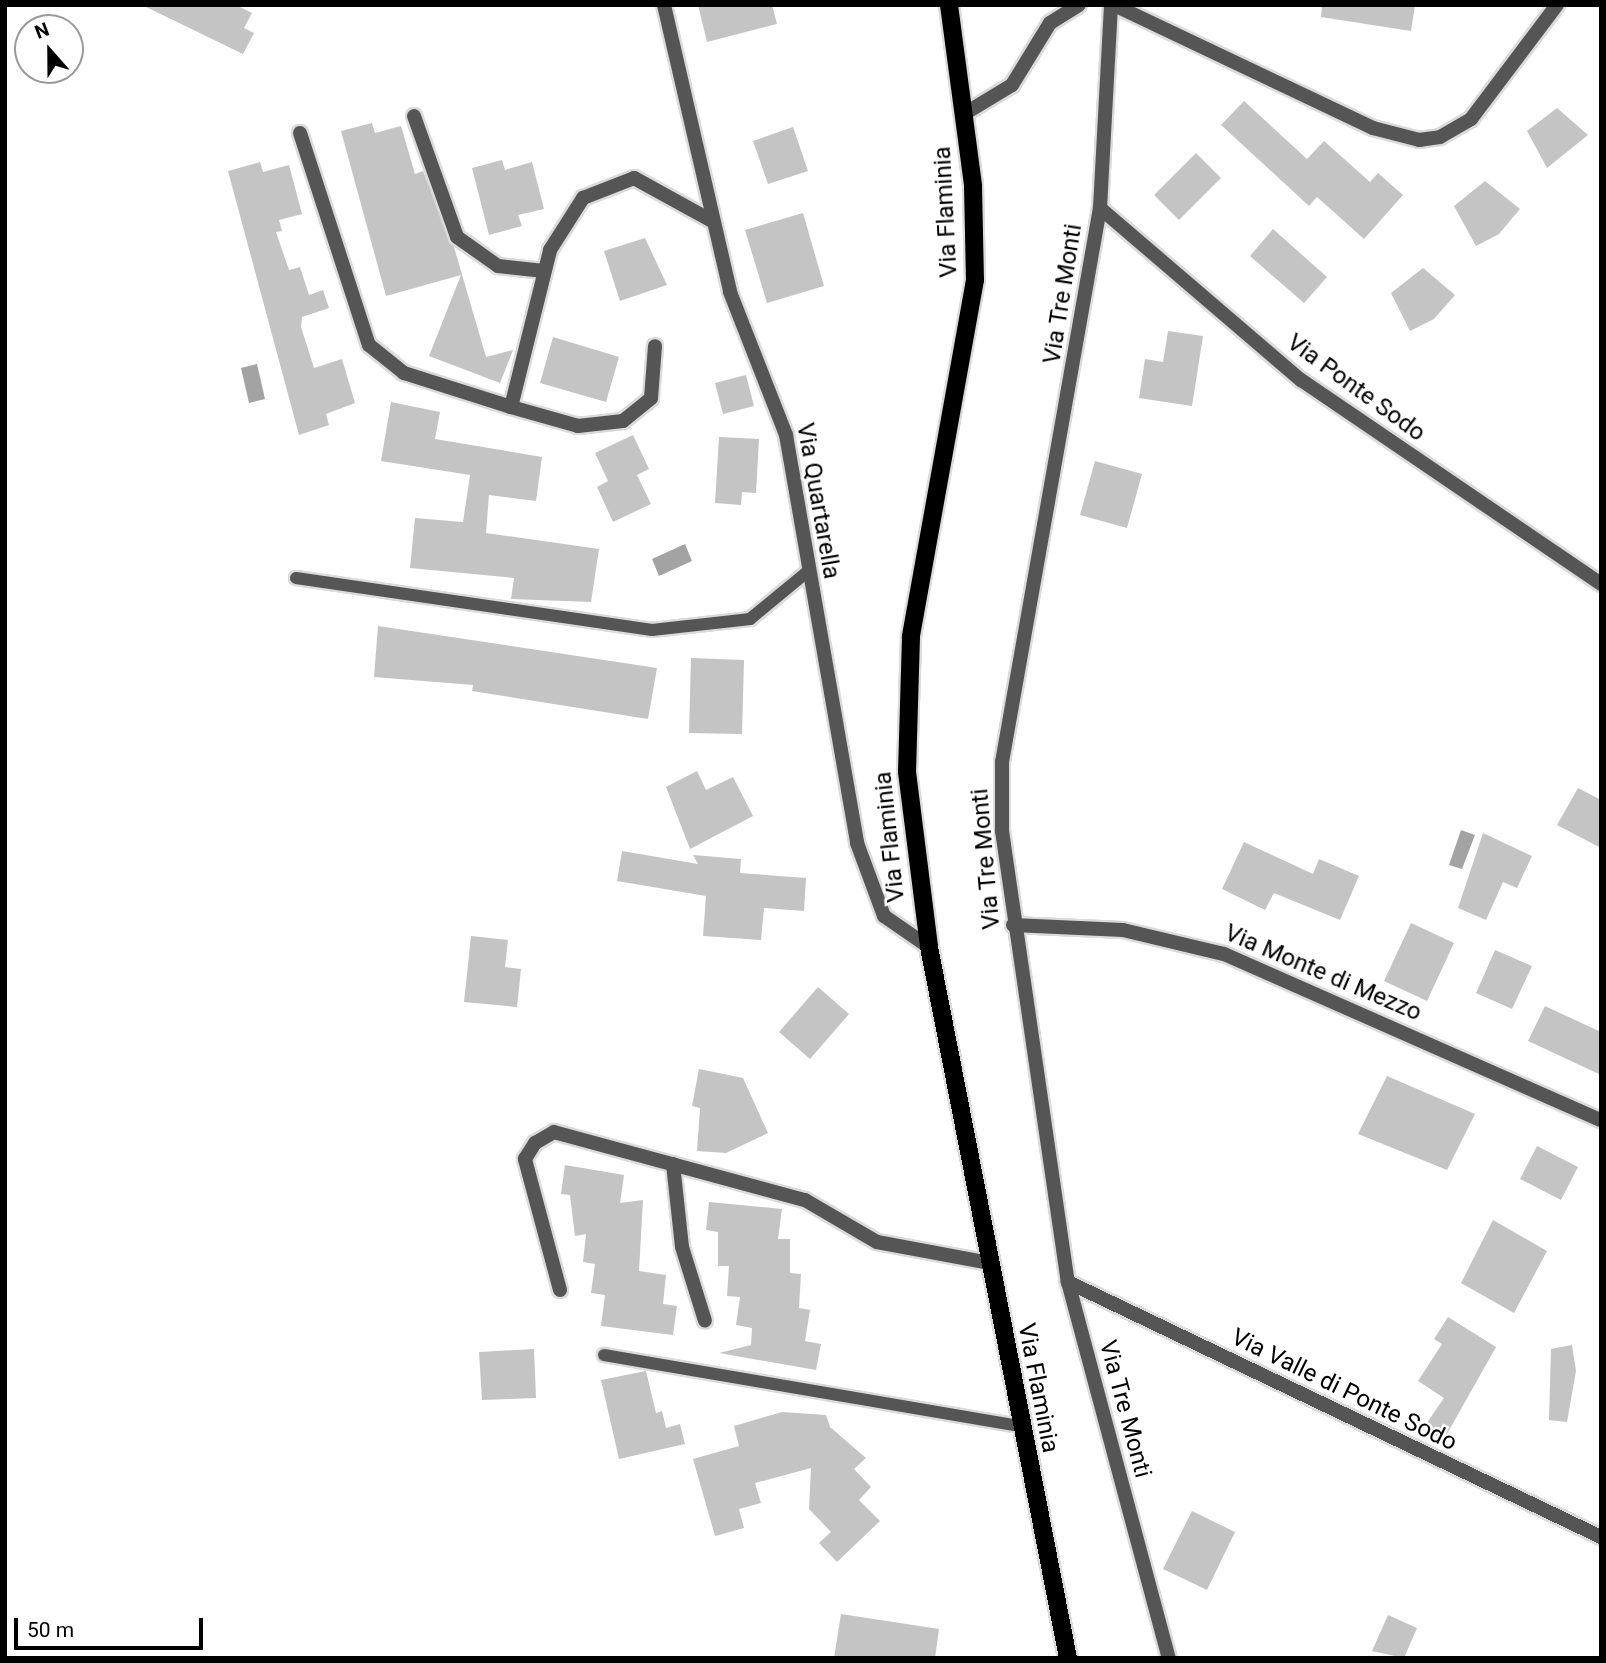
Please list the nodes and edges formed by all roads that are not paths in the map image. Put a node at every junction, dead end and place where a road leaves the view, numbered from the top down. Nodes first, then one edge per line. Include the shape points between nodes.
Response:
1 (664, 5) edge
2 (949, 5) edge
3 (1079, 5) edge
4 (1113, 5) edge
5 (1557, 5) edge
6 (964, 114) junction
7 (414, 116) dead end
8 (300, 133) dead end
9 (1100, 208) junction
10 (714, 222) junction
11 (544, 271) junction
12 (655, 346) dead end
13 (511, 407) junction
14 (807, 572) junction
15 (296, 578) dead end
16 (1601, 584) edge
17 (1013, 925) junction
18 (929, 947) junction
19 (1601, 1120) edge
20 (673, 1164) junction
21 (989, 1263) junction
22 (1068, 1282) junction
23 (560, 1290) dead end
24 (705, 1321) dead end
25 (604, 1355) dead end
26 (1020, 1426) junction
27 (1601, 1537) edge
28 (1068, 1658) edge
29 (1168, 1658) edge

1 - 10 street, Via Quartarella
2 - 6 main road, Via Flaminia
3 - 6 street via 1050,23 1012,85
4 - 5 street via 1373,128 1419,141 1440,137 1471,119
4 - 9 street, Via Tre Monti
6 - 18 main road, Via Flaminia via 975,280 915,612 907,711 915,866
7 - 11 street via 457,237 498,266
8 - 13 street via 369,345 404,373
9 - 16 street, Via Ponte Sodo via 1301,380
9 - 17 street, Via Tre Monti via 1002,762 1002,831
10 - 11 street via 640,180 621,178 569,212
10 - 14 street, Via Quartarella via 739,319 782,422
11 - 13 street
12 - 13 street via 651,398 624,421 578,426
14 - 15 lane via 750,619 652,630
14 - 18 street, Via Quartarella via 865,868 889,923
17 - 19 street, Via Monte di Mezzo via 1123,930 1214,951
17 - 22 street, Via Tre Monti
18 - 21 main road, Via Flaminia
20 - 21 street via 806,1200 877,1242
20 - 23 street via 554,1132 535,1143 525,1159
20 - 24 street via 682,1247
21 - 26 main road, Via Flaminia
22 - 27 street, Via Valle di Ponte Sodo
22 - 29 street, Via Tre Monti
25 - 26 lane
26 - 28 main road, Via Flaminia

